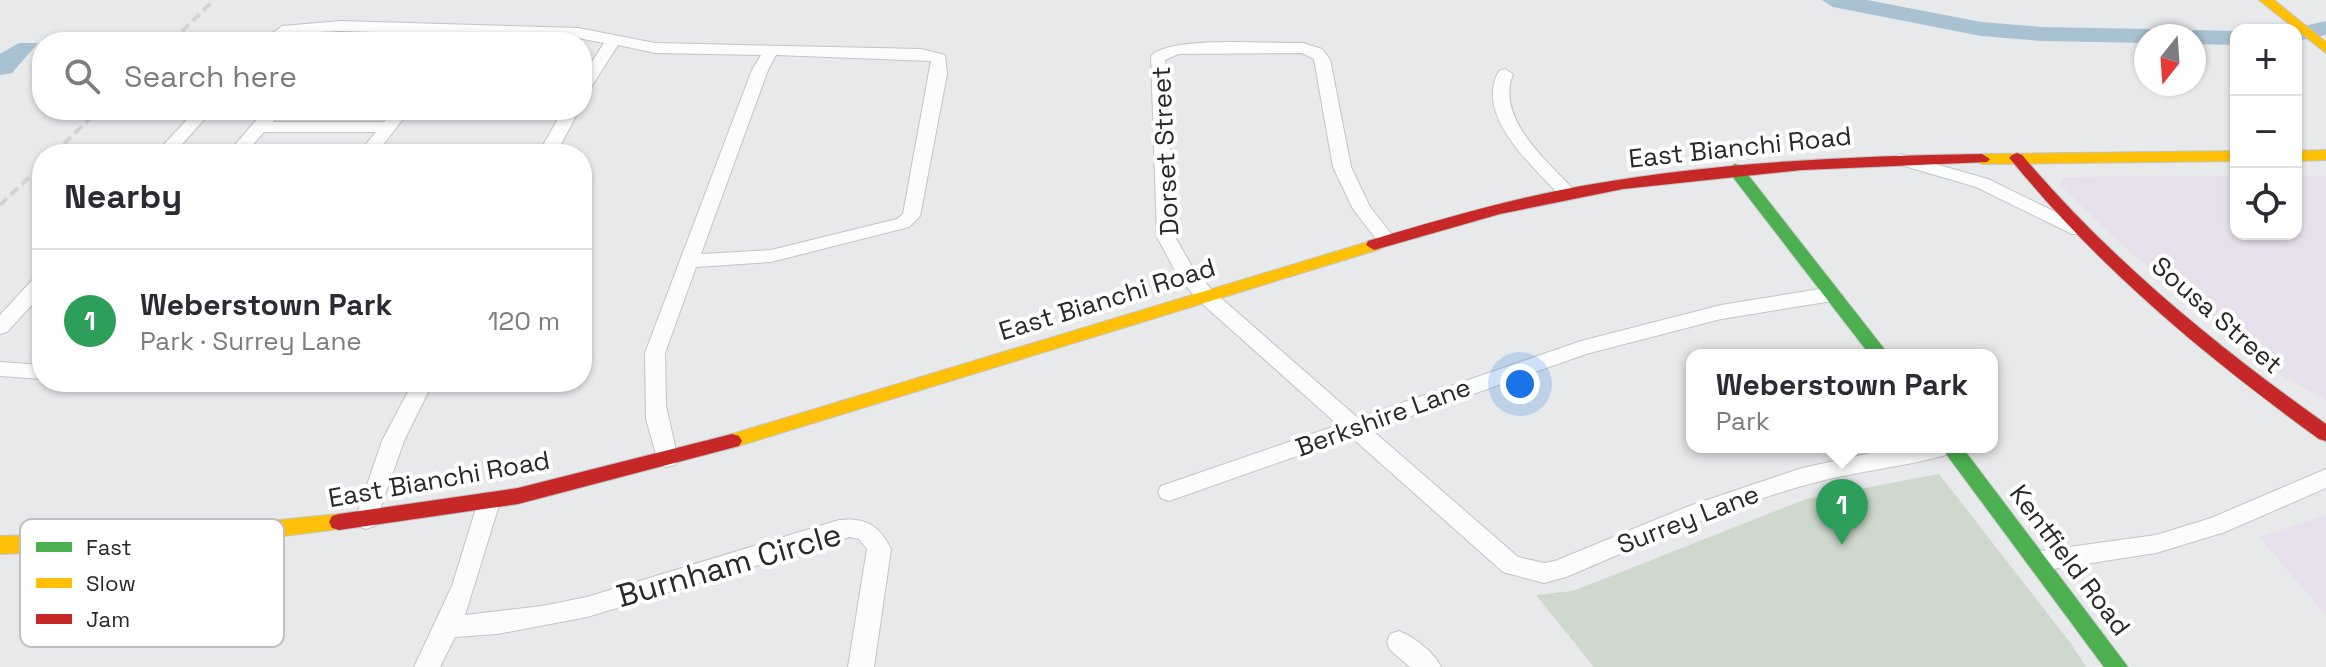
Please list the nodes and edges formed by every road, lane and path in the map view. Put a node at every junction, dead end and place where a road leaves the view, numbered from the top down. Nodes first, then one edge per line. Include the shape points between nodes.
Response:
1 (2248, 0) edge
2 (2266, 0) edge
3 (2277, 24) edge
4 (283, 32) edge
5 (540, 32) edge
6 (592, 34) edge
7 (613, 41) junction
8 (2302, 45) edge
9 (2326, 49) edge
10 (771, 51) junction
11 (2326, 65) edge
12 (592, 74) edge
13 (1505, 74) dead end
14 (196, 120) edge
15 (265, 120) edge
16 (394, 120) edge
17 (566, 120) edge
18 (259, 127) junction
19 (388, 127) junction
20 (173, 144) edge
21 (245, 144) edge
22 (375, 144) edge
23 (552, 144) edge
24 (2326, 155) edge
25 (2230, 156) edge
26 (2302, 156) edge
27 (2017, 158) junction
28 (1900, 159) junction
29 (1735, 169) junction
30 (1568, 194) junction
31 (2080, 230) junction
32 (1387, 240) junction
33 (689, 261) junction
34 (32, 293) edge
35 (1832, 294) junction
36 (1206, 296) junction
37 (0, 327) edge
38 (1875, 349) edge
39 (0, 369) edge
40 (32, 371) edge
41 (2254, 382) junction
42 (418, 392) edge
43 (2326, 411) edge
44 (1354, 427) junction
45 (2326, 434) edge
46 (1912, 453) edge
47 (1956, 453) edge
48 (667, 459) junction
49 (2326, 478) edge
50 (1169, 492) dead end
51 (489, 502) junction
52 (366, 520) junction
53 (284, 529) edge
54 (0, 545) edge
55 (20, 545) edge
56 (2040, 561) junction
57 (1526, 571) joint
58 (451, 627) junction
59 (1399, 642) dead end
60 (427, 667) edge
61 (861, 667) edge
62 (1428, 667) edge
63 (2117, 667) edge

1 - 3 street
2 - 9 street
4 - 5 street via 310,26
6 - 7 street
7 - 10 street via 655,48
7 - 12 street
8 - 11 street
10 - 33 street
10 - 33 street via 939,58 911,216 903,223 771,256
13 - 30 street via 1501,99 1510,125
14 - 20 street
15 - 18 street
16 - 19 street
17 - 23 street
18 - 19 street
18 - 21 street
19 - 22 street
24 - 26 street
25 - 27 street, East Bianchi Road
27 - 28 street, East Bianchi Road
27 - 31 street, Sousa Street
28 - 29 street, East Bianchi Road
28 - 31 street, Sousa Street via 1982,183
29 - 30 street, East Bianchi Road
29 - 35 street
30 - 32 street, East Bianchi Road
31 - 41 street, Sousa Street
32 - 36 street, East Bianchi Road
32 - 36 street, Dorset Street via 1362,209 1342,167 1317,52 1163,52 1157,59 1166,237 1186,274
33 - 48 street via 655,353 652,384
34 - 37 street
35 - 38 street
35 - 44 street, Berkshire Lane via 1645,330
36 - 44 street, Dorset Street
36 - 48 street, East Bianchi Road
39 - 40 street
41 - 43 street
41 - 45 street, Sousa Street
42 - 52 street via 393,441
44 - 50 street, Berkshire Lane
44 - 57 street, Dorset Street via 1499,556
46 - 57 street, Surrey Lane via 1786,481 1558,570
47 - 56 street, Kentfield Road
48 - 51 street, East Bianchi Road
49 - 56 street via 2180,538
51 - 52 street, East Bianchi Road
51 - 58 street
52 - 53 street, East Bianchi Road
54 - 55 street, East Bianchi Road
56 - 63 street, Kentfield Road
58 - 60 street
58 - 61 street, Burnham Circle via 555,615 809,538 863,528 873,534 879,549
59 - 62 street

